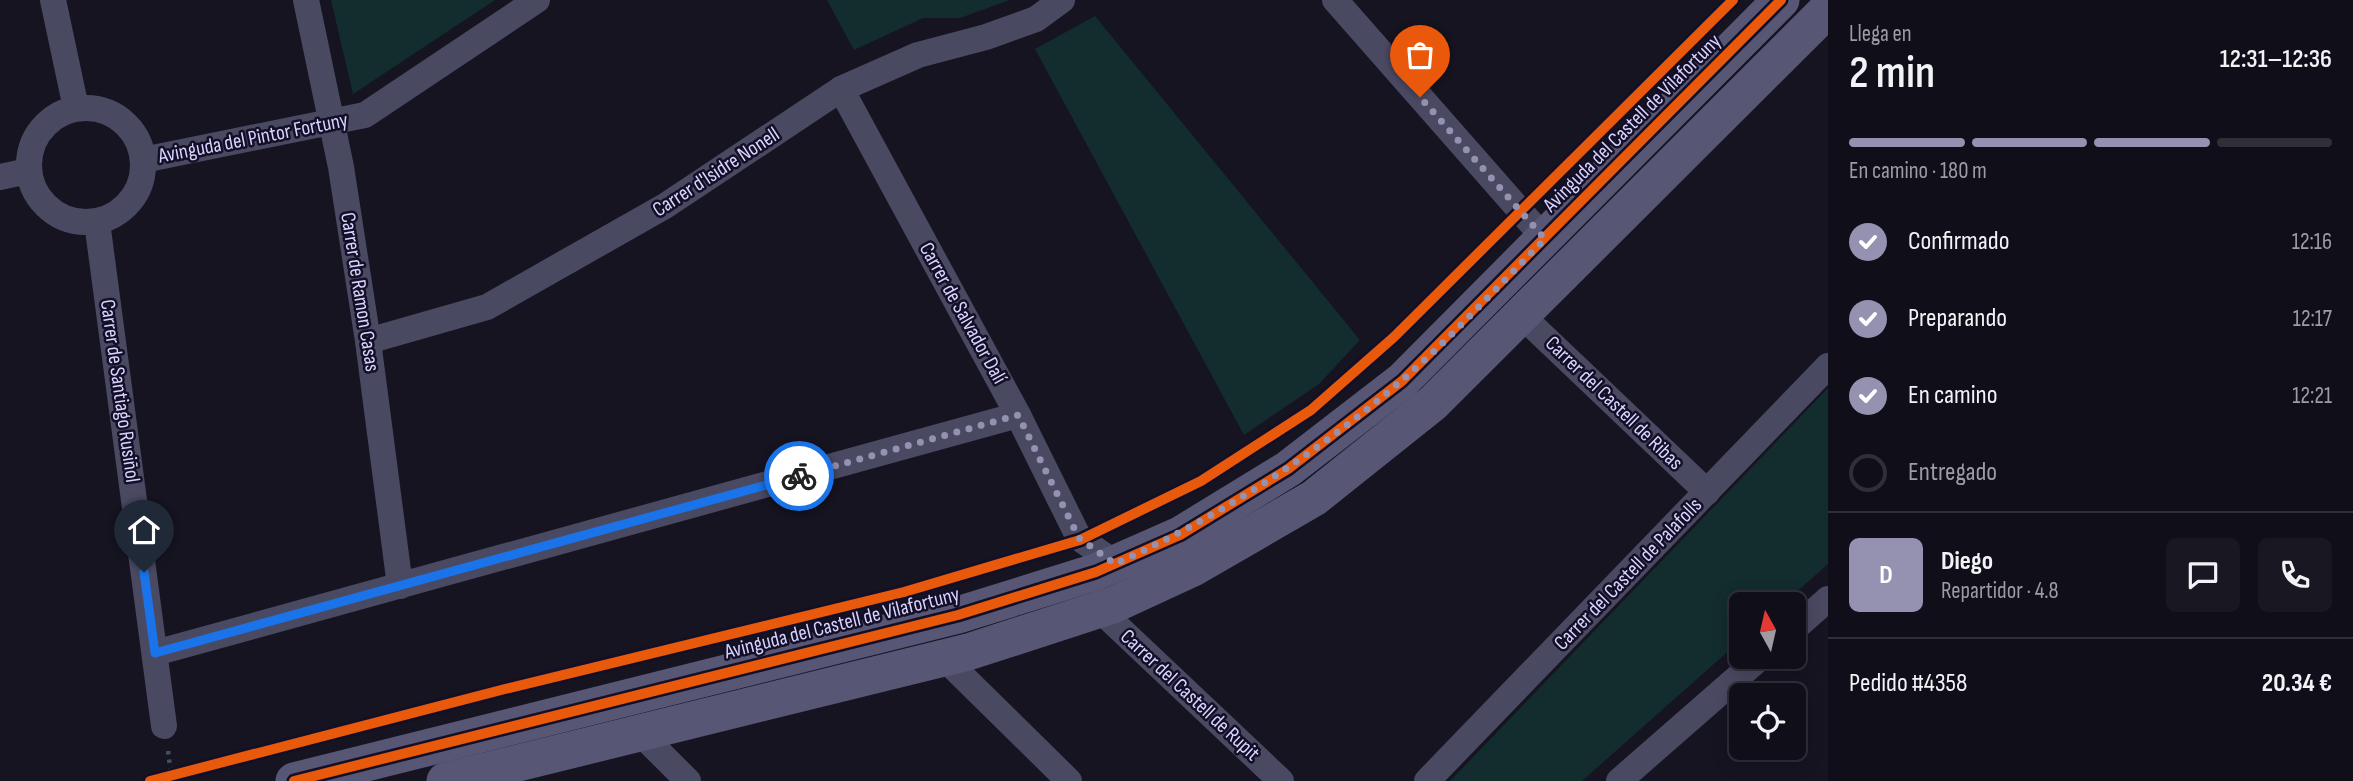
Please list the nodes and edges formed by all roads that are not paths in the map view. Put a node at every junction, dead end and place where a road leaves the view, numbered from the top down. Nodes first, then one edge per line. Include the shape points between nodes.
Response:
1 (52, 0) edge
2 (306, 0) edge
3 (537, 0) edge
4 (1062, 0) edge
5 (1335, 0) edge
6 (1781, 0) edge
7 (1828, 9) edge
8 (841, 89) junction
9 (76, 108) junction
10 (332, 122) junction
11 (144, 160) junction
12 (28, 171) junction
13 (0, 177) edge
14 (97, 222) junction
15 (1545, 239) junction
16 (1521, 315) junction
17 (368, 341) junction
18 (1828, 366) edge
19 (1018, 415) junction
20 (1707, 492) junction
21 (1115, 564) junction
22 (400, 586) junction
23 (1826, 604) edge
24 (1100, 610) junction
25 (1806, 620) edge
26 (155, 653) junction
27 (944, 658) junction
28 (1747, 669) edge
29 (164, 726) dead end
30 (640, 733) junction
31 (294, 781) edge
32 (445, 781) edge
33 (688, 781) edge
34 (1069, 781) edge
35 (1281, 781) edge
36 (1427, 781) edge
37 (1619, 781) edge

1 - 9 street
2 - 10 street, Carrer de Ramon Casas
3 - 10 street, Avinguda del Pintor Fortuny via 365,115
4 - 8 street, Carrer d'Isidre Nonell via 1036,19 918,55
5 - 15 street
6 - 15 street, Avinguda del Castell de Vilafortuny
7 - 16 street
8 - 17 street, Carrer d'Isidre Nonell via 666,206 487,307
8 - 19 street, Carrer de Salvador Dalí
9 - 11 street via 95,108 128,125
9 - 12 street via 52,118 35,137
10 - 11 street, Avinguda del Pintor Fortuny
10 - 17 street, Carrer de Ramon Casas
11 - 14 street via 137,192 127,206
12 - 13 street
12 - 14 street via 40,200 52,211 65,219
14 - 26 street, Carrer de Santiago Rusiñol
15 - 21 street, Avinguda del Castell de Vilafortuny via 1402,381 1288,468 1180,535
16 - 20 street, Carrer del Castell de Ribas
16 - 24 street via 1433,403 1314,498 1192,568
17 - 22 street, Carrer de Ramon Casas
18 - 20 street, Carrer del Castell de Palafolls
19 - 21 street, Carrer de Salvador Dalí via 1079,538
19 - 22 street
20 - 36 street, Carrer del Castell de Palafolls
21 - 31 street, Avinguda del Castell de Vilafortuny via 958,615
22 - 26 street
23 - 25 street
24 - 27 street
24 - 35 street, Carrer del Castell de Rupit
26 - 29 street, Carrer de Santiago Rusiñol
27 - 30 street
27 - 34 street
28 - 37 street
30 - 32 street
30 - 33 street

